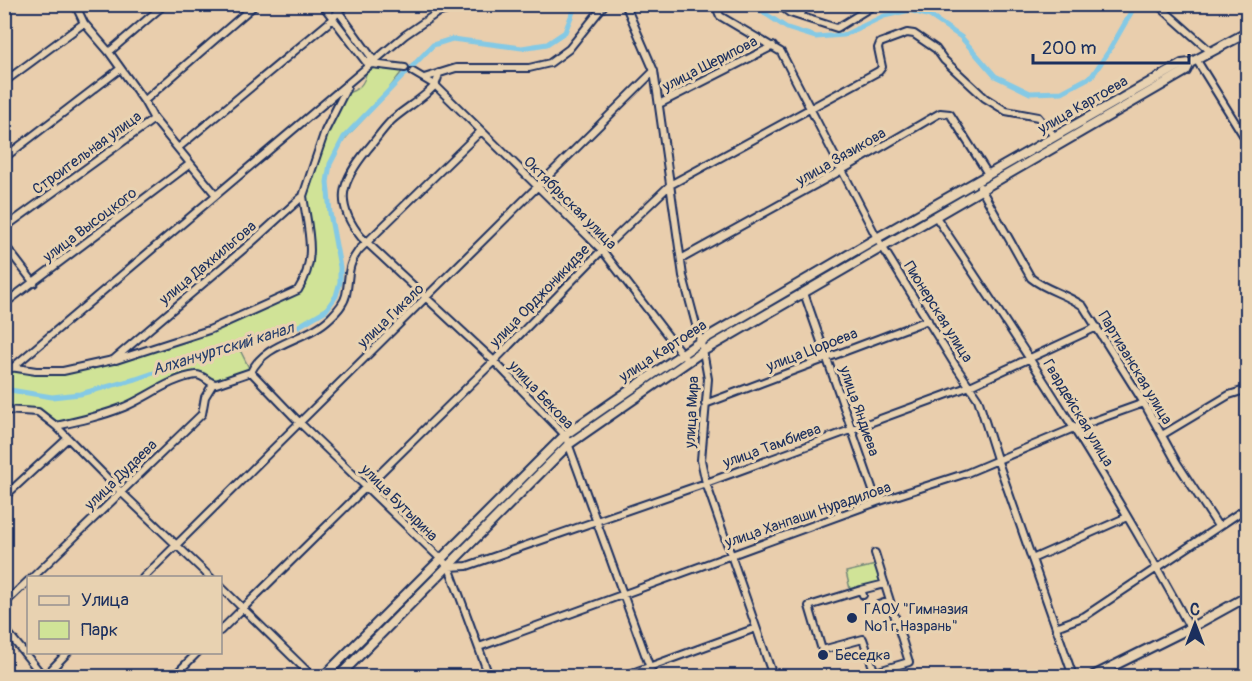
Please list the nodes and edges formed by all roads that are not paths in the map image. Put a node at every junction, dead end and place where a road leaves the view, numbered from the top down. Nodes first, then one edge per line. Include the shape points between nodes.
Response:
1 (12, 4) edge
2 (75, 4) edge
3 (165, 4) edge
4 (256, 4) edge
5 (322, 4) edge
6 (333, 4) edge
7 (347, 4) edge
8 (468, 4) edge
9 (605, 4) edge
10 (625, 4) edge
11 (715, 4) edge
12 (778, 4) edge
13 (806, 4) edge
14 (876, 4) edge
15 (1157, 4) edge
16 (4, 10) edge
17 (338, 11) junction
18 (800, 16) junction
19 (333, 19) junction
20 (84, 23) junction
21 (1248, 32) edge
22 (773, 46) junction
23 (1210, 51) junction
24 (109, 52) junction
25 (1193, 61) junction
26 (371, 62) junction
27 (405, 68) dead end
28 (120, 69) junction
29 (654, 71) junction
30 (413, 72) dead end
31 (439, 73) junction
32 (424, 78) junction
33 (4, 82) edge
34 (349, 84) junction
35 (435, 85) junction
36 (144, 101) junction
37 (659, 104) junction
38 (810, 109) junction
39 (154, 119) junction
40 (480, 132) junction
41 (1055, 137) junction
42 (1248, 143) edge
43 (178, 148) junction
44 (4, 158) edge
45 (190, 164) junction
46 (842, 170) junction
47 (988, 174) junction
48 (976, 181) junction
49 (670, 185) junction
50 (538, 187) junction
51 (982, 190) junction
52 (216, 195) junction
53 (303, 196) junction
54 (936, 217) junction
55 (4, 228) edge
56 (877, 238) junction
57 (369, 242) junction
58 (4, 244) edge
59 (883, 247) junction
60 (602, 250) junction
61 (681, 259) junction
62 (34, 283) junction
63 (804, 293) junction
64 (427, 297) junction
65 (4, 304) edge
66 (928, 320) junction
67 (1097, 327) junction
68 (701, 341) junction
69 (704, 351) junction
70 (681, 354) junction
71 (828, 357) junction
72 (1031, 358) junction
73 (113, 360) junction
74 (494, 362) junction
75 (688, 362) junction
76 (8, 367) edge
77 (251, 372) junction
78 (213, 384) junction
79 (970, 386) junction
80 (1248, 389) edge
81 (1144, 403) junction
82 (705, 404) junction
83 (4, 410) edge
84 (299, 422) junction
85 (56, 426) junction
86 (1074, 428) junction
87 (852, 429) junction
88 (565, 435) junction
89 (1162, 435) junction
90 (67, 439) junction
91 (568, 444) junction
92 (997, 459) junction
93 (706, 483) junction
94 (367, 486) junction
95 (121, 492) junction
96 (4, 496) edge
97 (878, 502) junction
98 (1248, 507) edge
99 (1127, 517) junction
100 (596, 521) junction
101 (1218, 526) junction
102 (176, 543) junction
103 (875, 552) dead end
104 (731, 555) junction
105 (1032, 559) junction
106 (439, 560) junction
107 (449, 567) junction
108 (1157, 567) junction
109 (33, 576) edge
110 (145, 576) edge
111 (209, 576) edge
112 (27, 582) edge
113 (885, 584) junction
114 (222, 588) edge
115 (623, 595) junction
116 (1248, 596) edge
117 (890, 601) junction
118 (4, 604) edge
119 (878, 605) dead end
120 (244, 608) junction
121 (1056, 627) junction
122 (4, 628) edge
123 (756, 628) junction
124 (1190, 628) junction
125 (222, 629) edge
126 (478, 647) junction
127 (66, 654) edge
128 (196, 654) edge
129 (650, 668) junction
130 (875, 674) edge
131 (44, 676) edge
132 (174, 676) edge
133 (312, 676) edge
134 (324, 676) edge
135 (339, 676) edge
136 (489, 676) edge
137 (624, 676) edge
138 (653, 676) edge
139 (773, 676) edge
140 (1073, 676) edge
141 (1093, 676) edge

1 - 16 street
2 - 20 street
3 - 24 street
4 - 36 street, Строительная улица
5 - 19 street
6 - 17 street
7 - 17 street
8 - 26 street via 436,13
9 - 31 street via 568,49 550,63 529,68 456,68
10 - 29 street, улица Мира
11 - 22 street, Пионерская улица via 720,16
12 - 18 street
13 - 18 street
14 - 18 street via 837,28
15 - 23 street
17 - 19 street
17 - 26 street via 372,58
19 - 26 street via 366,62
19 - 43 street
20 - 24 street
20 - 33 street
21 - 23 main road
22 - 37 street, улица Шерипова
22 - 38 street, Пионерская улица via 781,52
23 - 25 main road
24 - 28 street
25 - 41 main road, улица Картоева
25 - 42 street
25 - 51 main road, улица Картоева via 1186,71
26 - 27 street
26 - 34 street
28 - 36 street
28 - 44 street
29 - 37 street, улица Мира
29 - 50 street, улица Гикало
30 - 32 street, Октябрьская улица
31 - 32 street
31 - 35 street
32 - 35 street, Октябрьская улица
34 - 52 street
34 - 53 street, улица Дахкильгова via 325,131
35 - 40 street, Октябрьская улица
35 - 57 street, улица Бекова via 389,123 345,182 348,214 355,229
36 - 39 street
37 - 49 street, улица Мира
38 - 41 street, улица Орджоникидзе via 879,72 882,63 878,45 911,33 927,40 985,98 1005,111 1038,117
38 - 46 street, Пионерская улица
38 - 49 street, улица Орджоникидзе
39 - 43 street
39 - 55 street, Строительная улица
40 - 50 street, Октябрьская улица
40 - 57 street
41 - 47 main road, улица Картоева
43 - 45 street
45 - 52 street
45 - 62 street, улица Высоцкого
46 - 47 street, улица Зязикова via 945,112
46 - 56 street, Пионерская улица
46 - 61 street, улица Зязикова
47 - 48 main road, улица Картоева
48 - 51 street, Партизанская улица
48 - 56 main road, улица Картоева
49 - 60 street, улица Орджоникидзе
49 - 61 street, улица Мира
50 - 60 street, Октябрьская улица
50 - 64 street, улица Гикало
51 - 54 main road, улица Картоева
51 - 67 street, Партизанская улица via 1032,278 1083,306
52 - 76 street
53 - 73 street, улица Дахкильгова
53 - 73 street via 311,257 307,277 298,290 209,330
54 - 59 main road, улица Картоева
54 - 72 street, Гвардейская улица
56 - 59 street, Пионерская улица
56 - 68 main road, улица Картоева
57 - 64 street, улица Бекова
57 - 77 street via 352,259 342,306 312,331 266,353
58 - 62 street
59 - 63 main road, улица Картоева
59 - 66 street, Пионерская улица
60 - 70 street, Октябрьская улица
60 - 74 street, улица Орджоникидзе
61 - 68 street, улица Мира
62 - 65 street, улица Высоцкого
63 - 69 main road, улица Картоева
63 - 71 street, улица Яндиева
64 - 74 street, улица Бекова
64 - 84 street, улица Гикало
66 - 71 street, улица Цороева
66 - 79 street, Пионерская улица
67 - 72 street, улица Тамбиева
67 - 81 street, Партизанская улица
68 - 69 street, улица Мира
68 - 70 main road, улица Картоева
69 - 75 main road, улица Картоева
69 - 82 street, улица Мира via 708,379
70 - 75 street, Октябрьская улица
70 - 88 main road, улица Картоева
71 - 82 street, улица Цороева
71 - 87 street, улица Яндиева
72 - 79 street, улица Тамбиева
72 - 86 street, Гвардейская улица
73 - 76 street, улица Дахкильгова via 63,371
74 - 88 street, улица Бекова
74 - 94 street, улица Орджоникидзе
75 - 91 main road, улица Картоева
77 - 78 street
77 - 84 street, улица Бутырина
78 - 85 street via 202,376 192,376 124,407
78 - 95 street, улица Дудаева via 204,397 202,414
79 - 87 street, улица Тамбиева
79 - 92 street, Пионерская улица
80 - 89 street via 1229,395
81 - 86 street, улица Ханпаши Нурадилова
81 - 89 street, Партизанская улица
82 - 93 street, улица Мира via 701,460
83 - 85 street via 38,412
84 - 94 street, улица Бутырина
84 - 102 street, улица Гикало
85 - 90 street
86 - 92 street, улица Ханпаши Нурадилова
86 - 99 street, Гвардейская улица
87 - 93 street, улица Тамбиева
87 - 97 street, улица Яндиева
88 - 91 street, улица Бекова
88 - 106 main road, улица Картоева
89 - 101 street, Партизанская улица
90 - 95 street
90 - 96 street
91 - 100 street, улица Бекова
91 - 107 main road, улица Картоева
92 - 97 street, улица Ханпаши Нурадилова
92 - 105 street, Пионерская улица
93 - 100 street, улица Тамбиева
93 - 104 street, улица Мира
94 - 106 street, улица Бутырина
94 - 120 street, улица Орджоникидзе
95 - 102 street
95 - 109 street, улица Дудаева
97 - 104 street, улица Ханпаши Нурадилова
98 - 101 street
99 - 105 street
99 - 108 street, Гвардейская улица
100 - 107 street, улица Тамбиева via 467,566
100 - 115 street, улица Бекова
101 - 108 street
102 - 110 street, улица Гикало
102 - 111 street
103 - 113 street
104 - 115 street, улица Ханпаши Нурадилова
104 - 123 street, улица Мира
105 - 121 street, Пионерская улица
106 - 107 street, улица Бутырина
106 - 134 main road, улица Картоева
107 - 126 street
107 - 135 main road, улица Картоева
108 - 121 street via 1085,616
108 - 124 street, Гвардейская улица
112 - 118 street, улица Дудаева
113 - 117 street
113 - 130 street via 809,606 822,650 864,639
114 - 120 street
115 - 126 street, улица Ханпаши Нурадилова
115 - 129 street, улица Бекова
116 - 124 main road
117 - 119 street
117 - 130 street via 909,662
120 - 125 street, улица Орджоникидзе
120 - 133 street
121 - 140 street, Пионерская улица
122 - 131 street
123 - 129 street
123 - 139 street, улица Мира
124 - 141 main road
126 - 136 street
127 - 131 street
128 - 132 street
129 - 137 street
129 - 138 street, улица Бекова

